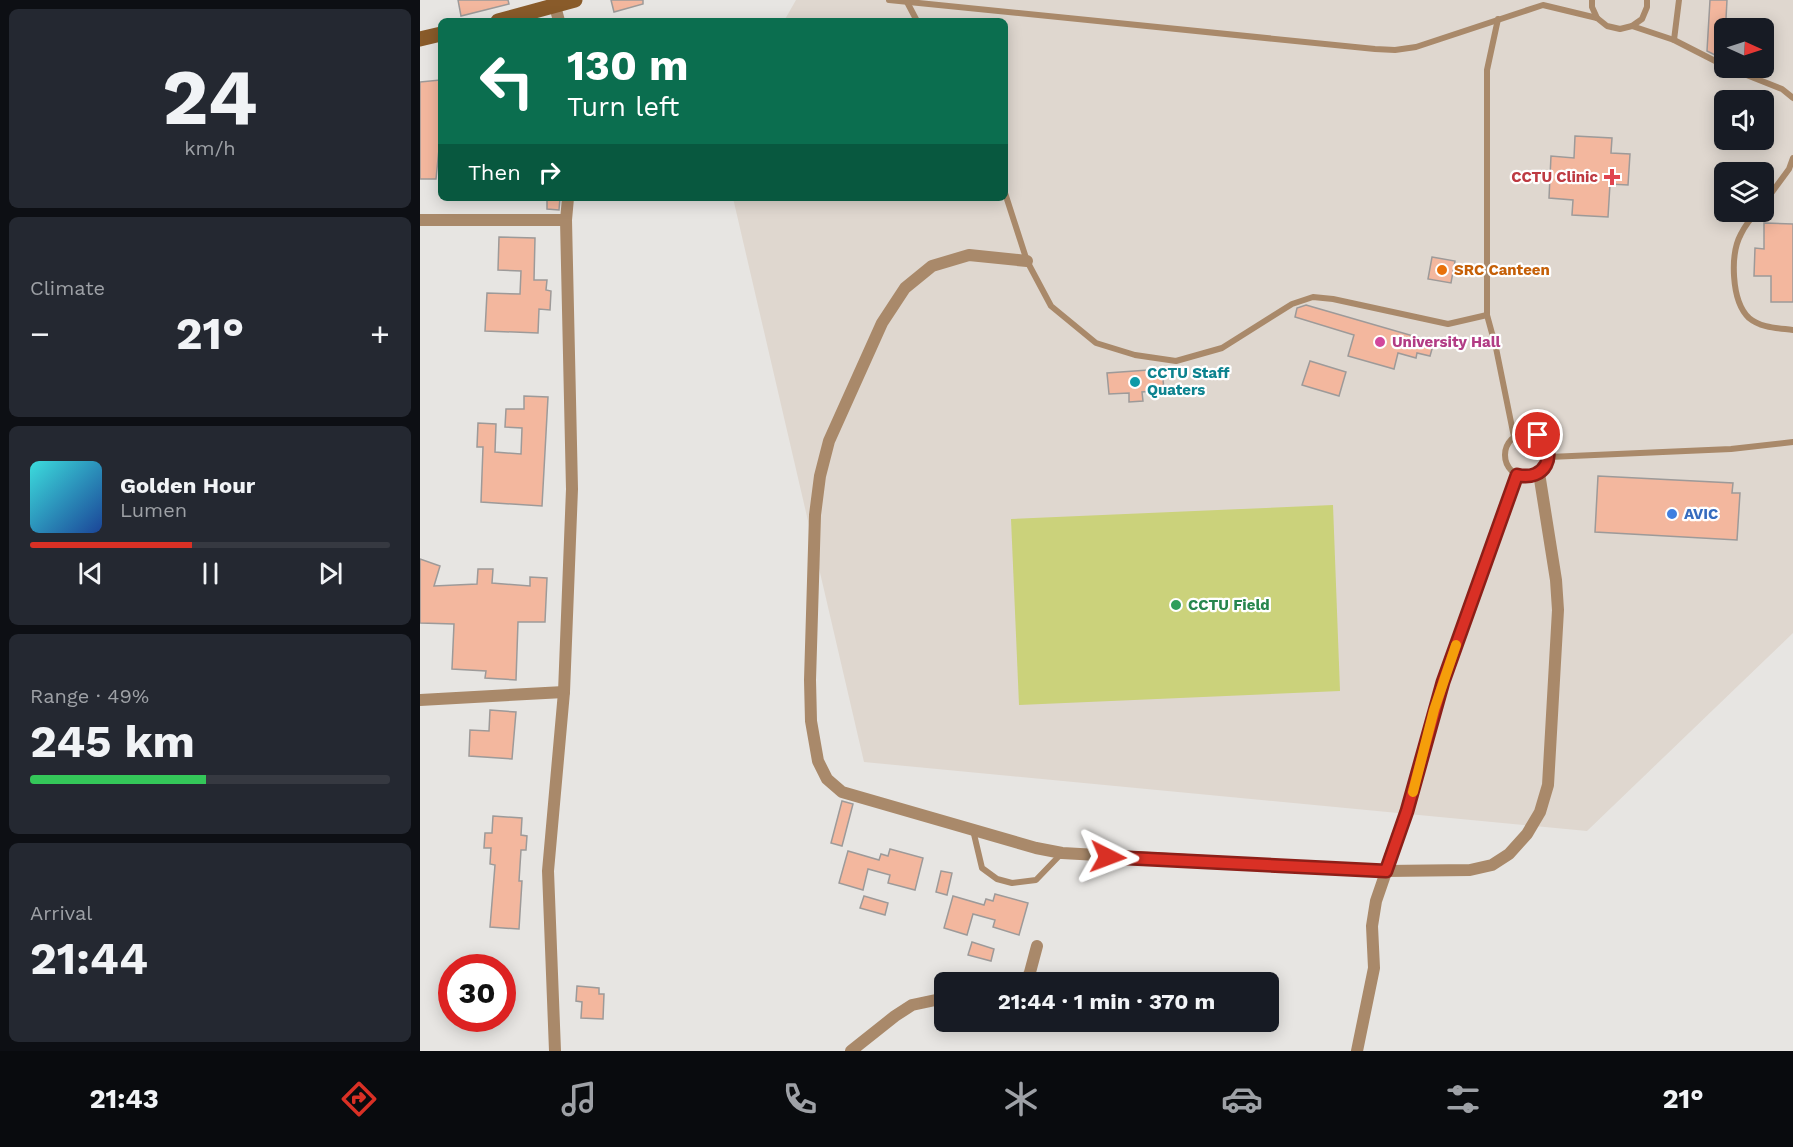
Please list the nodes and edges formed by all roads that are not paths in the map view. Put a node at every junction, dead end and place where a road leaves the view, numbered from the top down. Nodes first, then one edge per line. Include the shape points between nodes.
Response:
1 (575, 0) edge
2 (889, 0) edge
3 (1555, 0) edge
4 (1592, 0) edge
5 (1647, 0) edge
6 (1679, 0) edge
7 (907, 2) junction
8 (1543, 5) junction
9 (557, 14) edge
10 (523, 18) edge
11 (915, 18) edge
12 (1597, 18) junction
13 (1498, 19) junction
14 (1632, 26) junction
15 (438, 35) edge
16 (420, 39) edge
17 (1674, 40) junction
18 (1714, 60) edge
19 (1754, 78) edge
20 (1793, 98) edge
21 (1793, 158) edge
22 (1774, 189) edge
23 (568, 201) edge
24 (1008, 201) edge
25 (420, 220) edge
26 (566, 220) junction
27 (1750, 222) edge
28 (1027, 261) junction
29 (1487, 315) junction
30 (1793, 330) edge
31 (1514, 437) junction
32 (1793, 442) edge
33 (1548, 457) junction
34 (1539, 473) junction
35 (1517, 475) junction
36 (564, 692) junction
37 (420, 700) edge
38 (973, 830) junction
39 (1062, 853) junction
40 (1386, 871) junction
41 (1037, 946) dead end
42 (1030, 972) edge
43 (934, 1000) edge
44 (555, 1051) edge
45 (851, 1051) edge
46 (1357, 1051) edge

1 - 9 street
2 - 7 lane
3 - 8 lane
4 - 12 lane
5 - 14 lane via 1642,19
6 - 17 lane
7 - 11 lane
7 - 13 lane via 1395,50
8 - 12 lane
8 - 13 lane
9 - 10 street
12 - 14 lane via 1620,29
13 - 29 lane via 1487,70
14 - 17 lane
15 - 16 street
17 - 18 lane
19 - 20 lane
21 - 22 lane
23 - 26 street
24 - 28 lane
25 - 26 street
26 - 36 street via 572,489
27 - 30 lane via 1740,236 1735,254 1738,301 1749,317 1766,327
28 - 29 lane via 1051,306 1096,343 1135,355 1176,361 1222,348 1292,304 1313,297 1448,324
28 - 38 street via 969,255 932,266 905,288 882,323 829,441 814,515 811,721 818,761 827,779 842,792
29 - 31 lane
31 - 33 lane via 1521,433 1538,435 1548,449
31 - 35 lane via 1505,449 1505,457
32 - 33 lane via 1731,449
33 - 34 lane
34 - 35 lane
34 - 40 street via 1558,610 1548,785 1540,812 1509,854 1492,865 1470,870
35 - 40 street via 1440,691
36 - 37 street
36 - 44 street via 548,871
38 - 39 street
38 - 39 lane via 982,868 996,879 1012,883 1036,880
39 - 40 street
40 - 46 street via 1376,901 1372,926 1374,968
41 - 42 street
43 - 45 street via 912,1005

